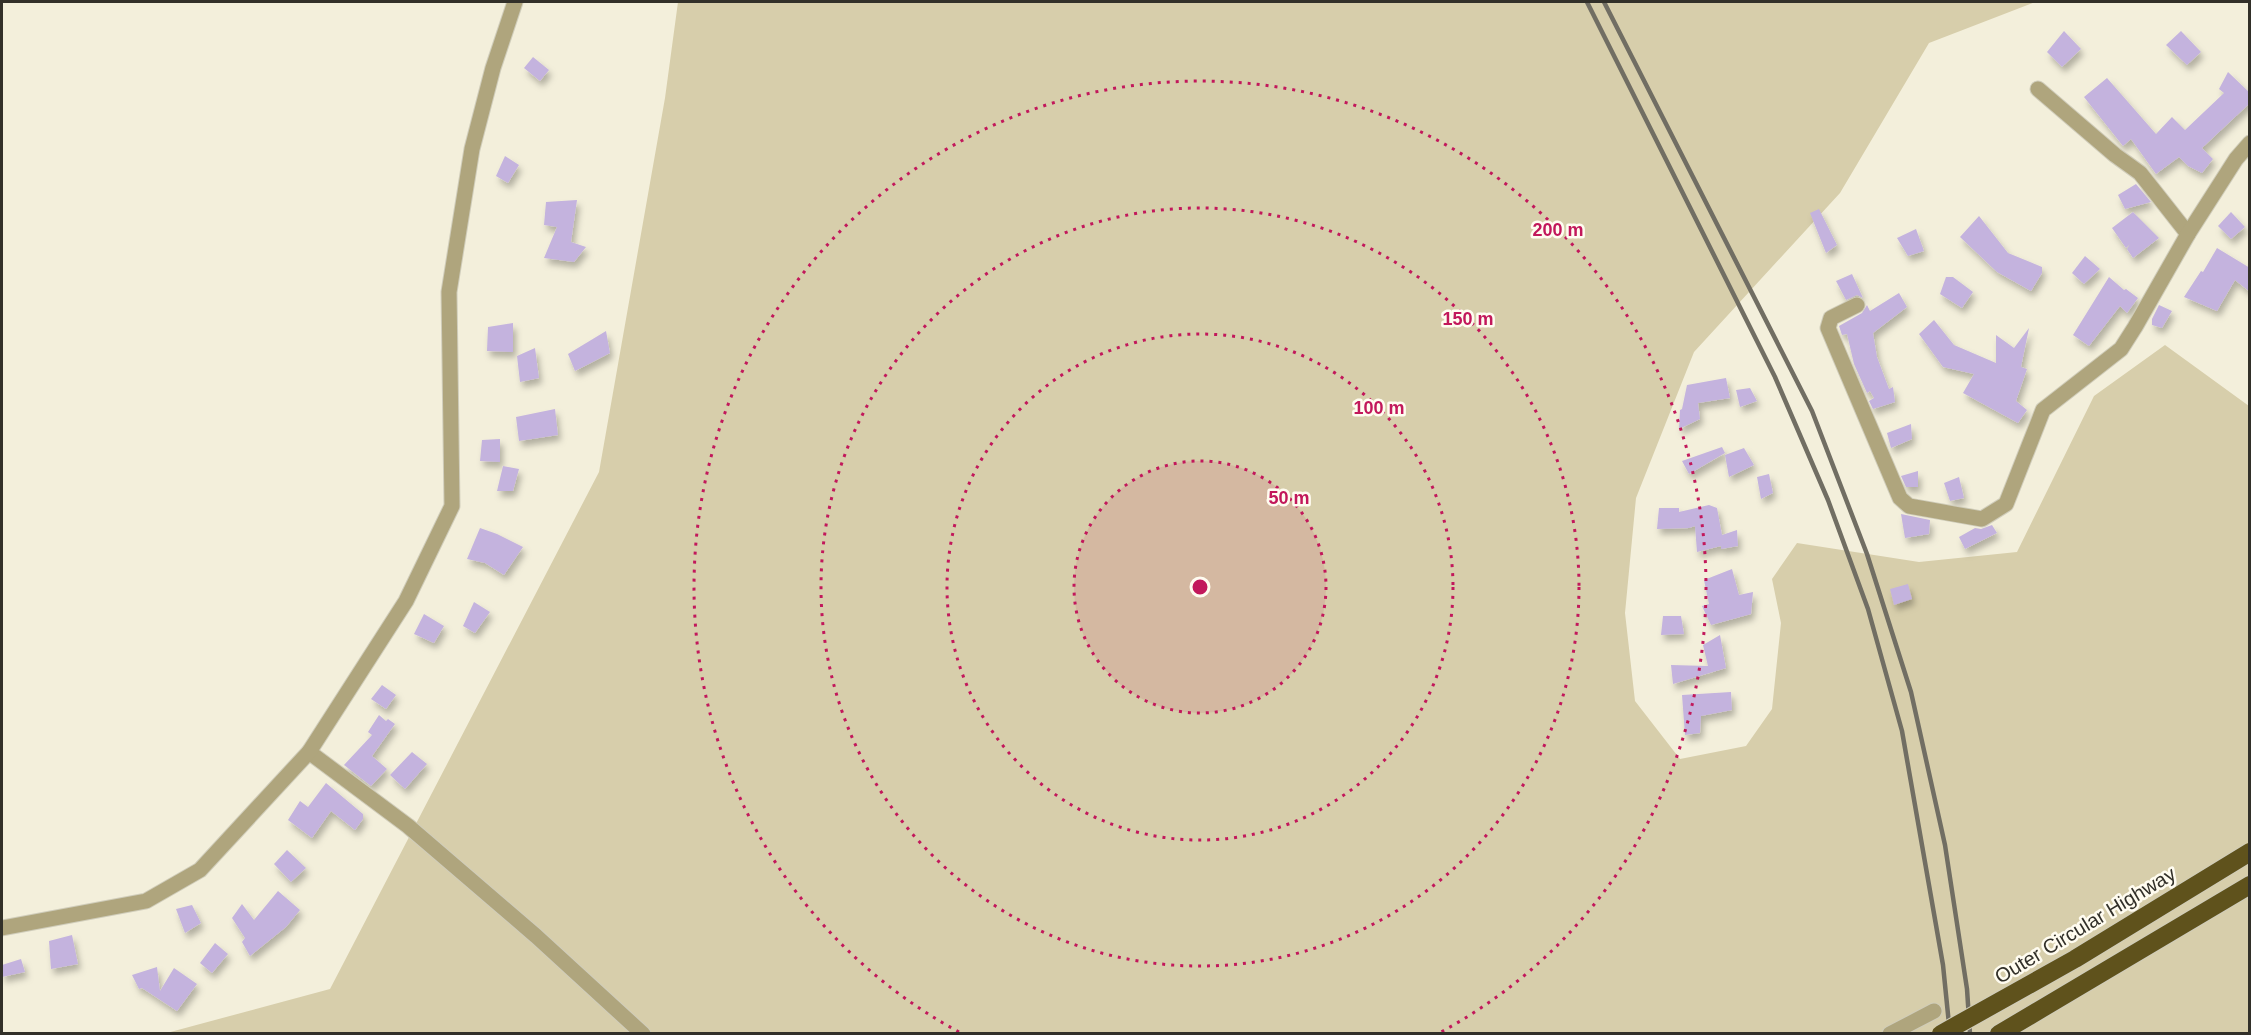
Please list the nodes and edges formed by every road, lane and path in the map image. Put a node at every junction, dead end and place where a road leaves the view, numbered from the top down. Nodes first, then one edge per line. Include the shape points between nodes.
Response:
1 (515, 2) edge
2 (2038, 89) dead end
3 (2250, 142) edge
4 (2188, 234) junction
5 (1857, 305) dead end
6 (309, 752) junction
7 (2250, 852) edge
8 (2250, 885) edge
9 (2, 928) edge
10 (1934, 1011) dead end
11 (643, 1034) edge
12 (1890, 1034) edge
13 (1941, 1034) edge
14 (1999, 1034) edge

1 - 6 street via 472,149 449,292 452,507 406,601
2 - 4 street via 2140,173
3 - 4 street
4 - 5 street via 2121,349 2043,410 2006,504 1983,519 1909,507 1900,498 1828,328 1831,318
6 - 9 street via 200,870 146,901
6 - 11 street via 408,826
7 - 13 highway, Outer Circular Highway, bridge
8 - 14 highway
10 - 12 street

